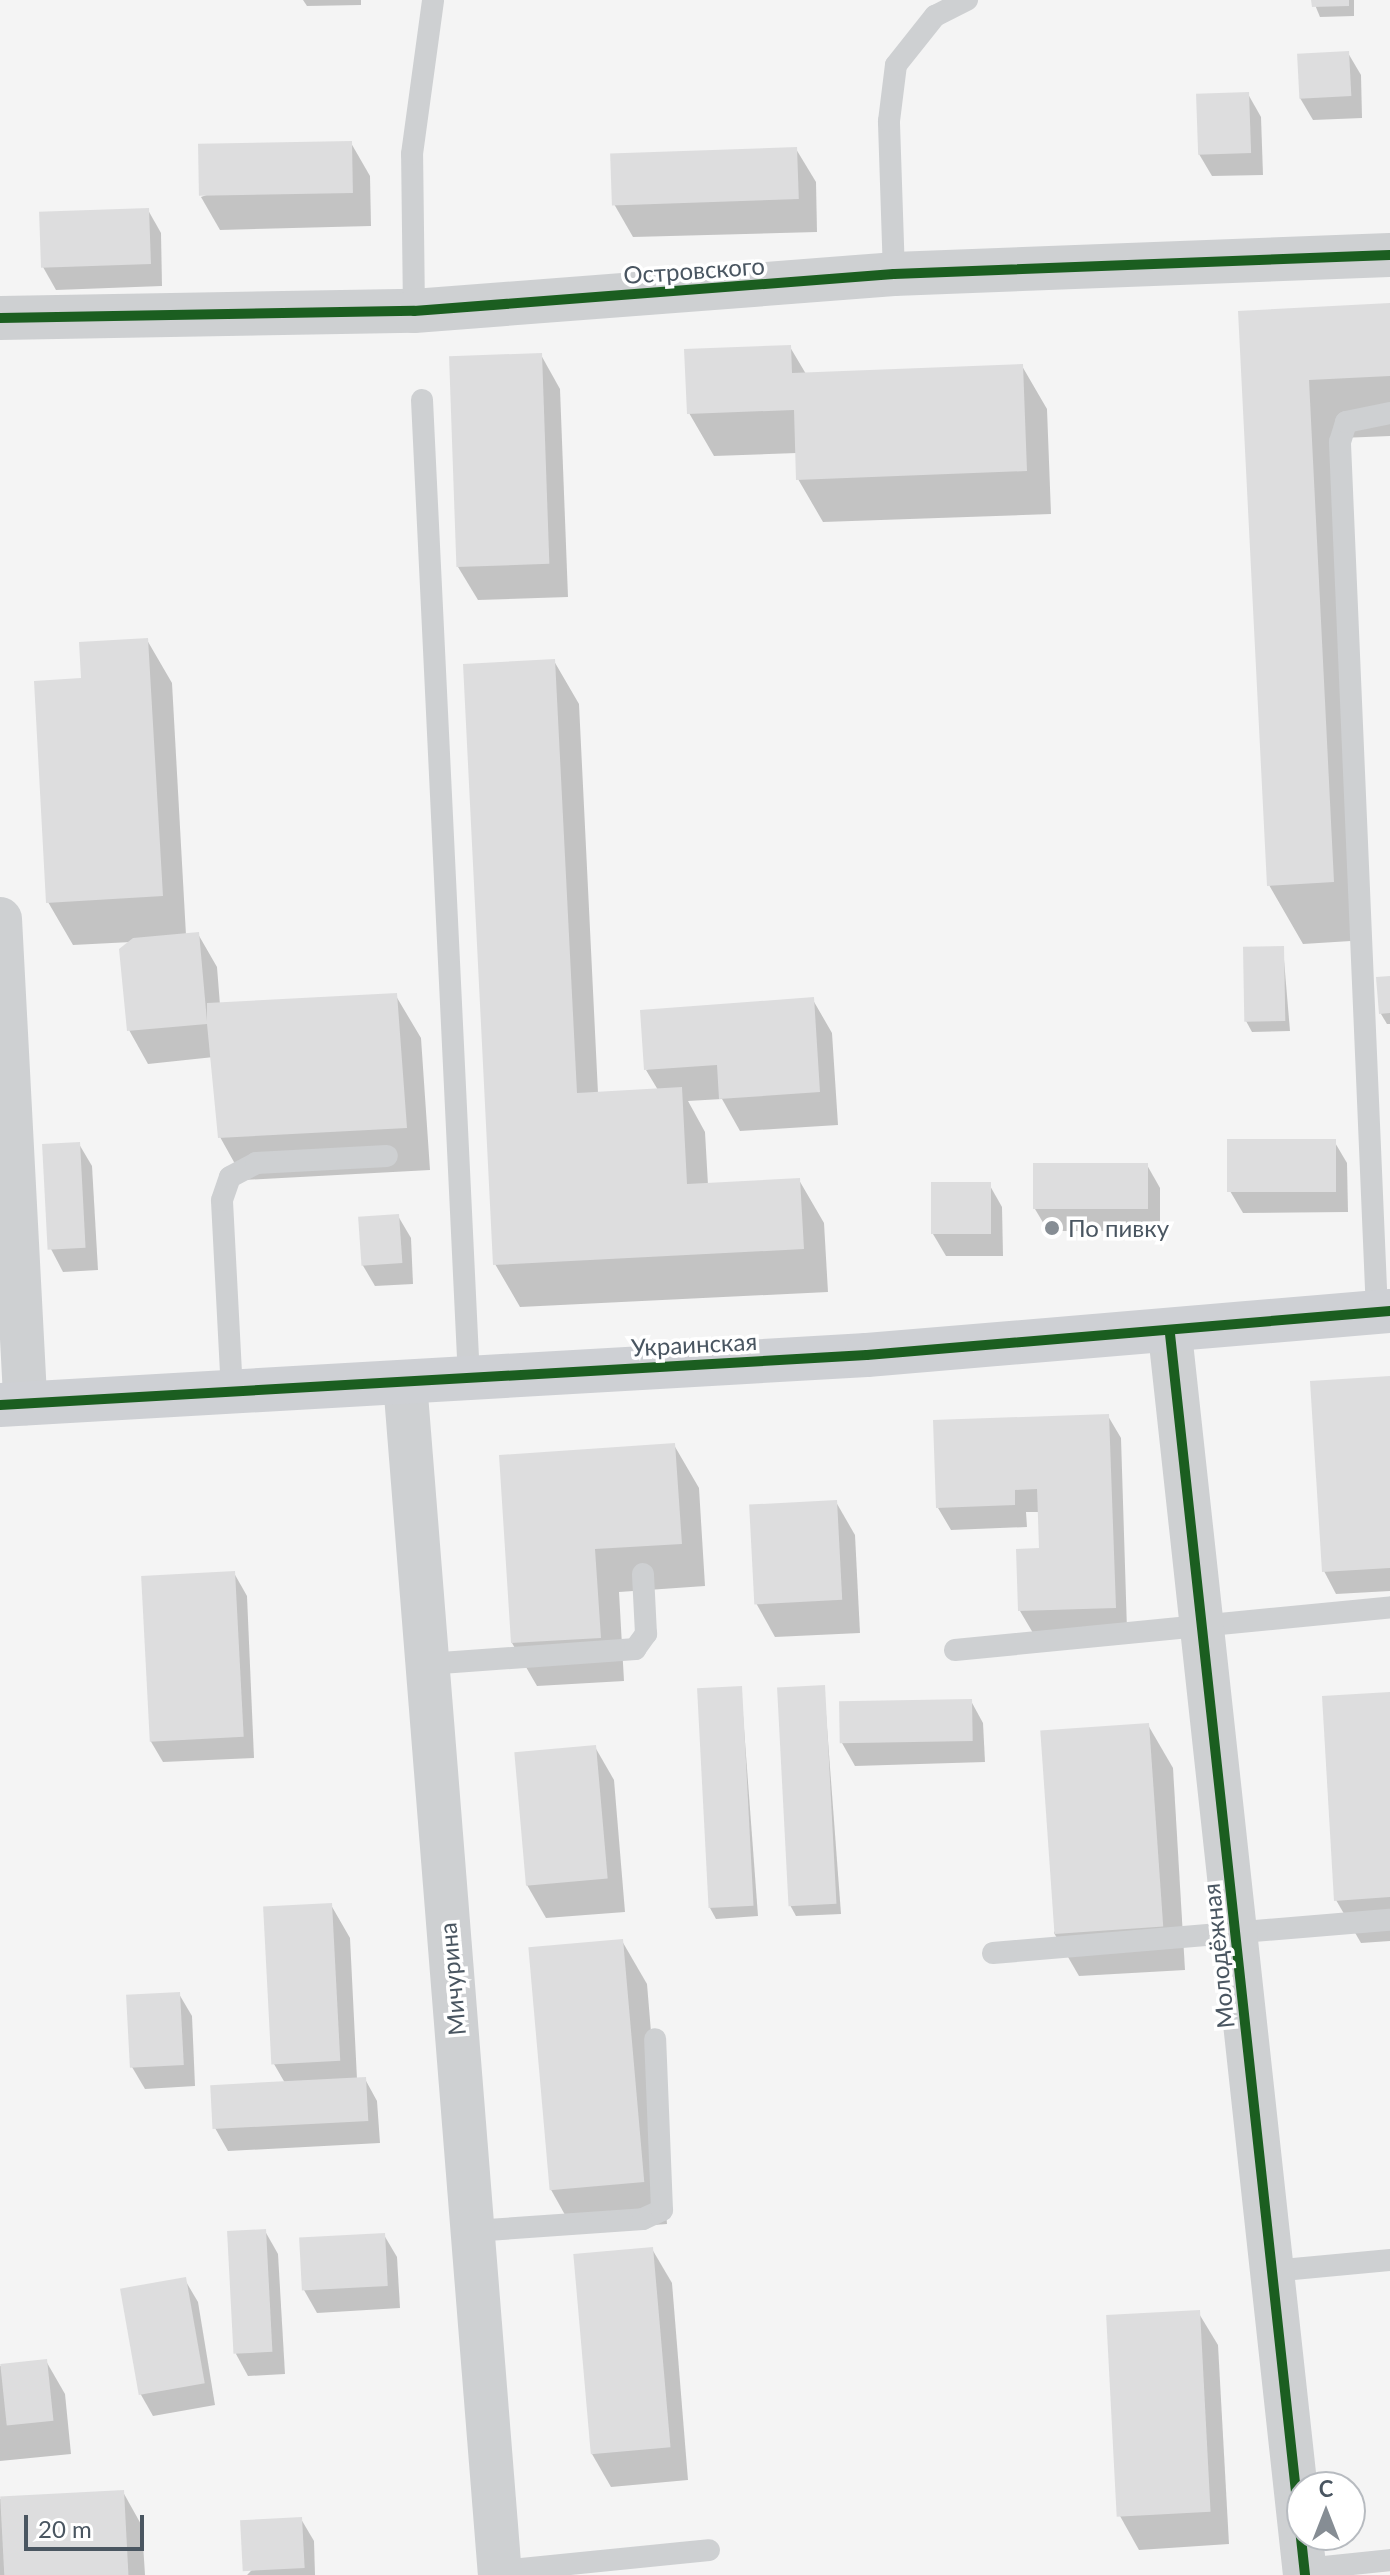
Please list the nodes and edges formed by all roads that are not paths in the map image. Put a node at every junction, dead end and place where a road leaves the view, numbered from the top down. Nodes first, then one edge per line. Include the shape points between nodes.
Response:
1 (433, 0) edge
2 (967, 0) edge
3 (1390, 255) edge
4 (894, 274) junction
5 (414, 311) junction
6 (0, 318) edge
7 (422, 400) dead end
8 (1390, 413) edge
9 (0, 919) edge
10 (387, 1156) dead end
11 (1383, 1311) edge
12 (1170, 1334) junction
13 (469, 1377) junction
14 (405, 1382) junction
15 (232, 1392) junction
16 (12, 1404) edge
17 (643, 1574) dead end
18 (1390, 1607) edge
19 (1203, 1629) junction
20 (955, 1650) dead end
21 (427, 1664) junction
22 (1390, 1920) edge
23 (1236, 1937) junction
24 (993, 1953) dead end
25 (655, 2039) dead end
26 (473, 2231) junction
27 (1390, 2260) edge
28 (1272, 2271) junction
29 (709, 2550) dead end
30 (1390, 2560) edge
31 (1305, 2572) edge
32 (500, 2573) edge

1 - 5 lane via 412,154
2 - 4 lane via 935,16 896,65 889,121
3 - 4 street, Островского
4 - 5 street, Островского
5 - 6 street, Островского
7 - 13 lane
8 - 11 lane via 1346,422 1340,442
9 - 16 street
10 - 15 lane via 256,1163 230,1177 222,1200
11 - 12 street, Украинская
12 - 13 street, Украинская
12 - 19 street, Молодёжная
13 - 14 street, Украинская
14 - 15 street, Украинская
14 - 21 street, Мичурина
15 - 16 street, Украинская
17 - 21 lane via 646,1634 635,1649
18 - 19 lane
19 - 20 lane
19 - 23 street, Молодёжная
21 - 26 street, Мичурина
22 - 23 lane
23 - 24 lane
23 - 28 street, Молодёжная
25 - 26 lane via 662,2210 643,2219
26 - 32 street, Мичурина
27 - 28 lane
28 - 31 street, Молодёжная
29 - 32 lane
30 - 31 lane

